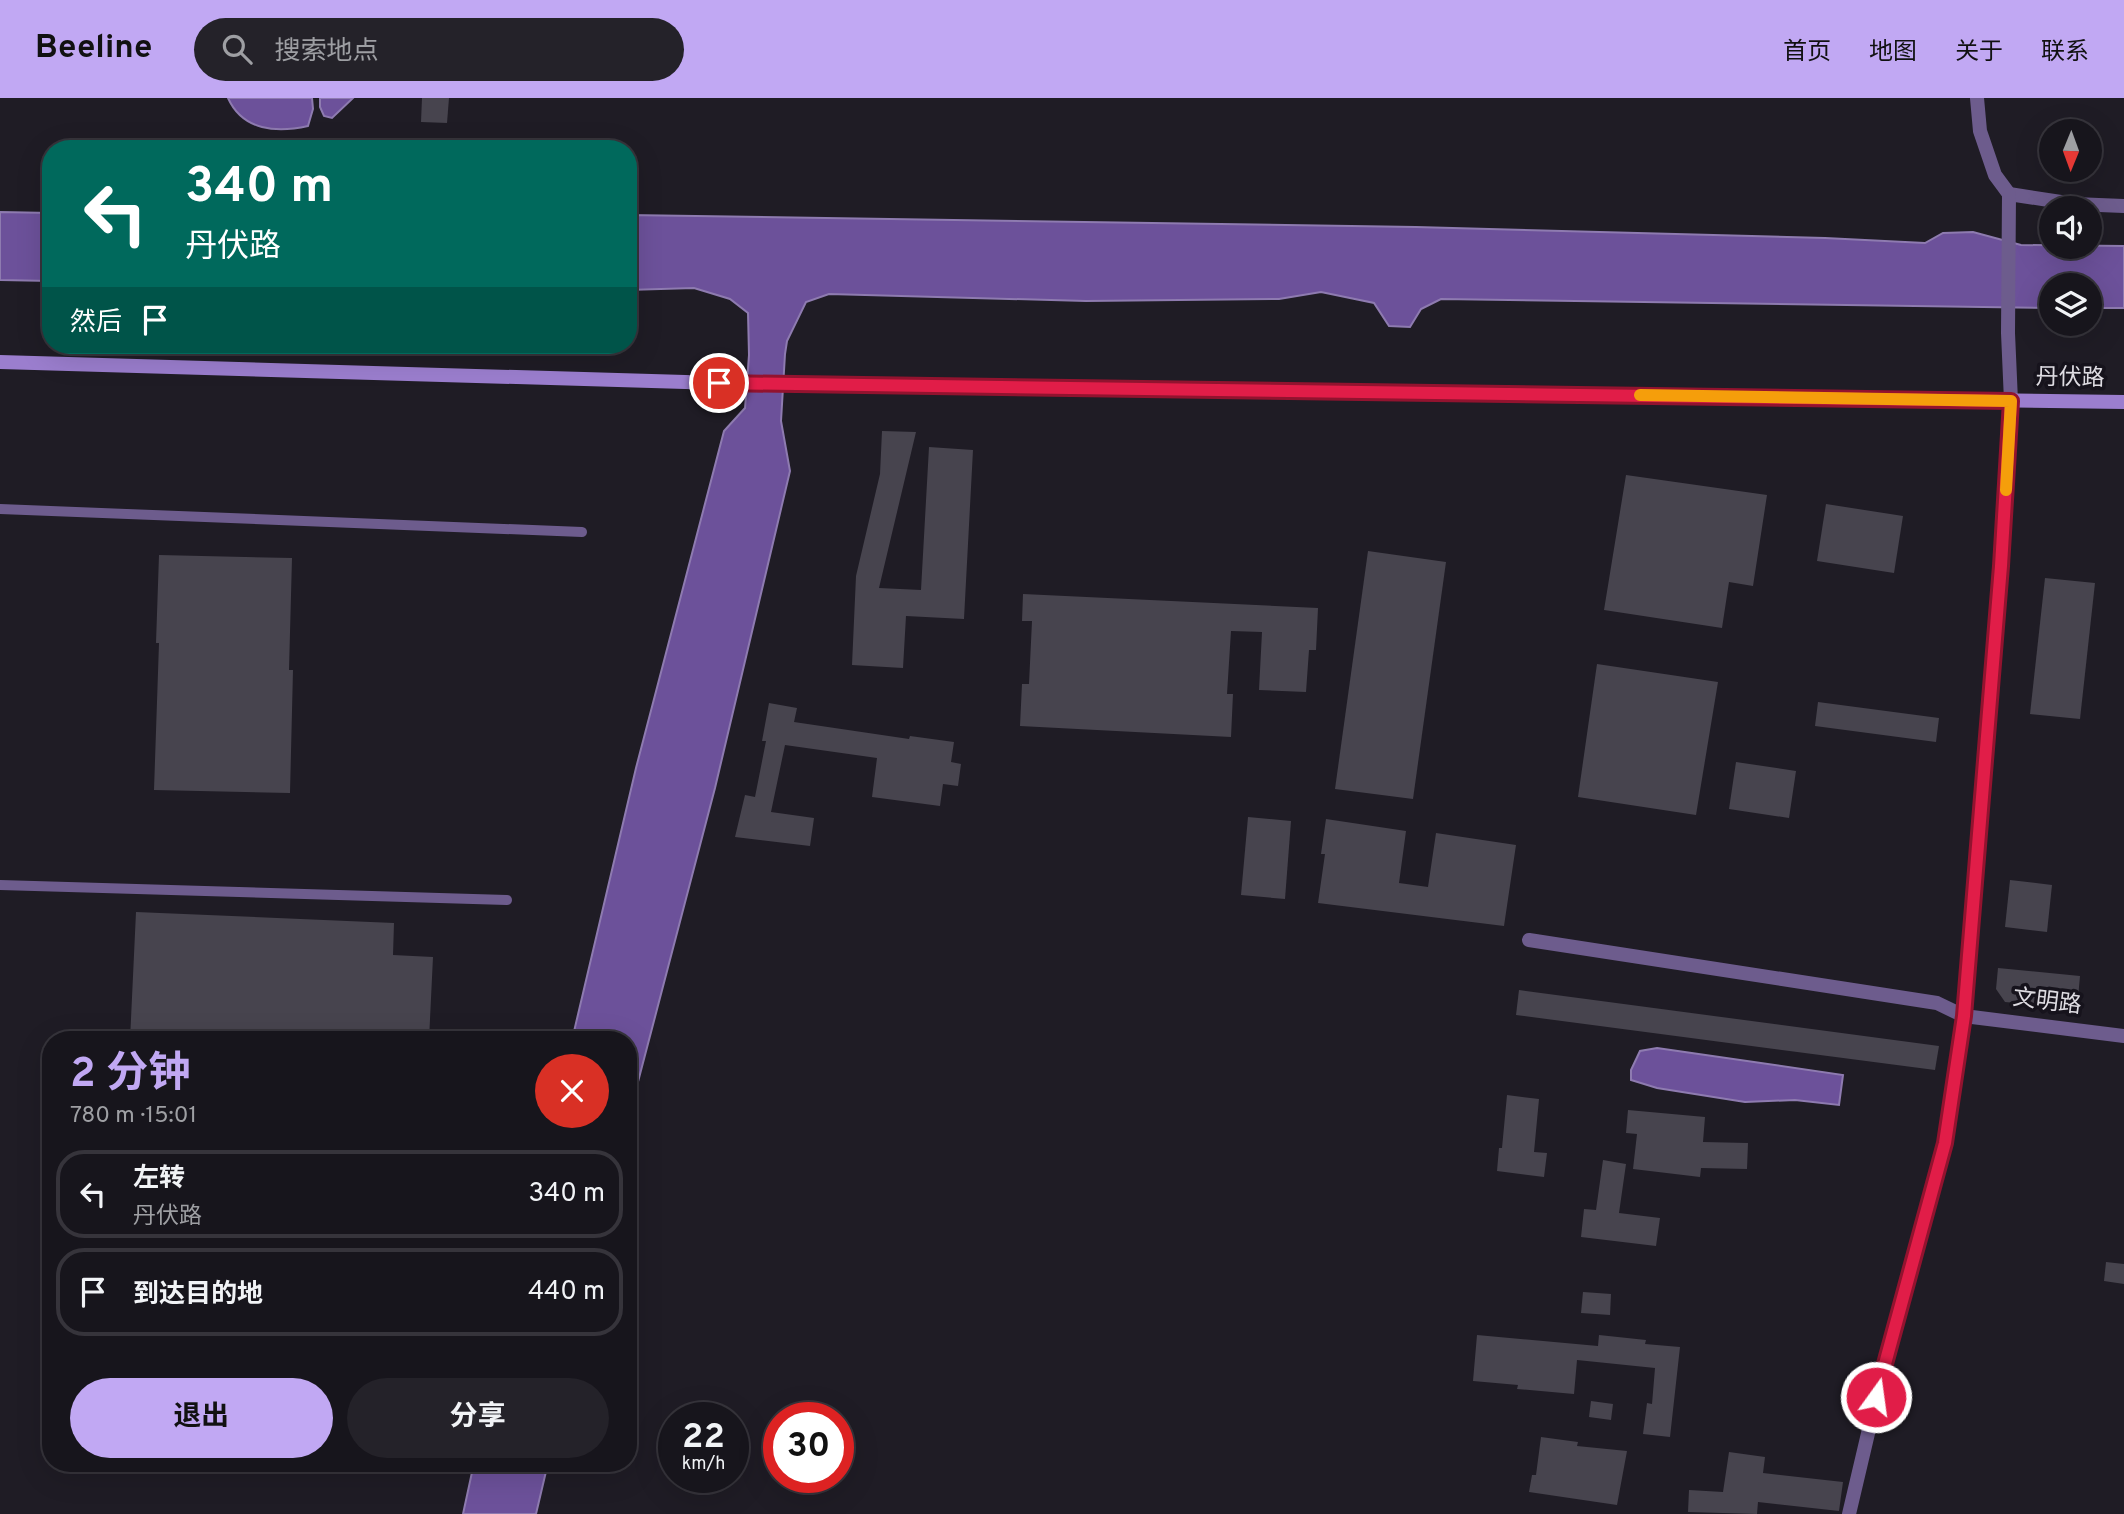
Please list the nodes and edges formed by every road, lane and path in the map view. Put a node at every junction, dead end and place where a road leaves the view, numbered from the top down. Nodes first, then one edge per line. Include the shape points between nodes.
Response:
1 (1978, 98) edge
2 (2009, 194) junction
3 (2124, 206) edge
4 (0, 362) edge
5 (2011, 401) junction
6 (2124, 402) edge
7 (0, 509) edge
8 (582, 532) dead end
9 (0, 885) edge
10 (508, 900) dead end
11 (1529, 940) dead end
12 (1964, 1016) junction
13 (2124, 1036) edge
14 (1849, 1514) edge

1 - 2 street via 1980,131 1995,175
2 - 3 street
2 - 5 street
4 - 5 main road, 丹伏路 via 719,383
5 - 6 main road, 丹伏路
5 - 12 street
7 - 8 lane
9 - 10 lane
11 - 12 street, 文明路 via 1937,1003
12 - 13 street, 文明路
12 - 14 street via 1945,1143

